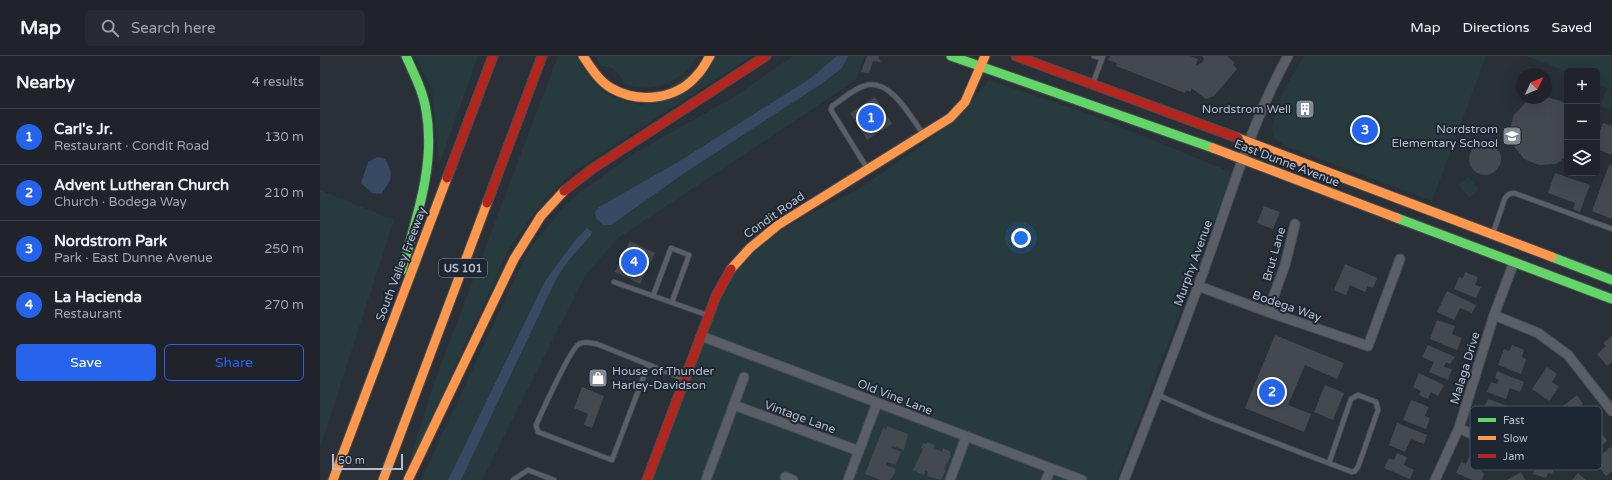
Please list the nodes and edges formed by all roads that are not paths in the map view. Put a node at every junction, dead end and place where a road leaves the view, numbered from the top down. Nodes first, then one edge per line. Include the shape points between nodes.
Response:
1 (406, 56) edge
2 (493, 56) edge
3 (542, 56) edge
4 (583, 56) edge
5 (710, 56) edge
6 (766, 56) edge
7 (951, 56) edge
8 (985, 56) edge
9 (1016, 56) edge
10 (1094, 56) edge
11 (1288, 56) edge
12 (1103, 57) edge
13 (981, 66) junction
14 (1093, 84) junction
15 (923, 134) junction
16 (1250, 142) junction
17 (1244, 159) junction
18 (867, 168) junction
19 (1295, 224) dead end
20 (1612, 229) edge
21 (1492, 235) junction
22 (1400, 259) dead end
23 (1514, 262) junction
24 (1544, 273) junction
25 (1612, 280) edge
26 (614, 282) dead end
27 (1198, 286) junction
28 (1612, 290) edge
29 (653, 296) junction
30 (1612, 299) edge
31 (672, 302) junction
32 (1268, 312) junction
33 (1494, 315) junction
34 (708, 316) junction
35 (701, 336) junction
36 (377, 364) junction
37 (648, 365) junction
38 (744, 377) dead end
39 (685, 380) junction
40 (1158, 394) junction
41 (877, 403) junction
42 (734, 405) junction
43 (1612, 411) edge
44 (1459, 428) junction
45 (1470, 433) edge
46 (966, 437) junction
47 (858, 451) junction
48 (1329, 463) junction
49 (1050, 469) junction
50 (333, 480) edge
51 (383, 480) edge
52 (408, 480) edge
53 (513, 480) edge
54 (554, 480) edge
55 (647, 480) edge
56 (706, 480) edge
57 (848, 480) edge
58 (950, 480) edge
59 (1046, 480) edge
60 (1082, 480) edge
61 (1124, 480) edge
62 (1435, 480) edge

1 - 36 main road via 417,78 427,112 429,162
2 - 36 main road, South Valley Freeway
3 - 51 main road, US 101
4 - 5 main road via 591,71 611,89 629,97 644,99 664,96 685,85 700,73
6 - 52 main road via 605,159 577,180 549,207 511,266
7 - 13 main road, East Dunne Avenue
8 - 13 main road, Condit Road
9 - 14 main road, East Dunne Avenue
10 - 12 lane
11 - 16 street, Murphy Avenue
12 - 14 lane
13 - 15 main road, Condit Road via 965,102 950,118
13 - 17 main road, East Dunne Avenue
14 - 16 main road, East Dunne Avenue
15 - 18 main road, Condit Road
15 - 18 lane via 895,94 884,88 864,85 832,106 830,110
16 - 17 street, Murphy Avenue
16 - 21 main road, East Dunne Avenue
17 - 23 main road, East Dunne Avenue
17 - 27 street, Murphy Avenue
18 - 34 main road, Condit Road via 754,242 724,277
19 - 32 street, Brut Lane via 1285,265
20 - 21 lane via 1514,193 1505,198
21 - 25 main road, East Dunne Avenue
22 - 32 street, Bodega Way via 1368,346
23 - 24 main road, East Dunne Avenue
23 - 33 street, Malaga Drive
24 - 28 main road via 1556,270
24 - 30 main road, East Dunne Avenue
26 - 29 lane
27 - 32 street, Bodega Way
27 - 40 street, Murphy Avenue
29 - 31 lane
29 - 31 lane via 672,248 689,255
31 - 34 lane
33 - 43 street via 1538,333 1568,355
33 - 44 street, Malaga Drive
34 - 35 main road, Condit Road
35 - 39 main road, Condit Road
35 - 41 street, Old Vine Lane
36 - 50 main road, South Valley Freeway
37 - 37 lane via 612,460 538,432 536,425 577,345 585,342 597,344
37 - 39 lane
38 - 42 street
39 - 55 main road, Condit Road
40 - 48 lane via 1213,419
40 - 61 street, Murphy Avenue
41 - 46 street, Old Vine Lane
41 - 47 street
42 - 47 street, Vintage Lane
42 - 56 street
44 - 45 street
44 - 62 street, Malaga Drive
46 - 49 street, Old Vine Lane
46 - 58 street
47 - 57 street
48 - 48 lane via 1355,471 1378,410 1376,402 1358,395 1351,399
49 - 59 street
49 - 60 street, Old Vine Lane
53 - 54 lane via 528,470

